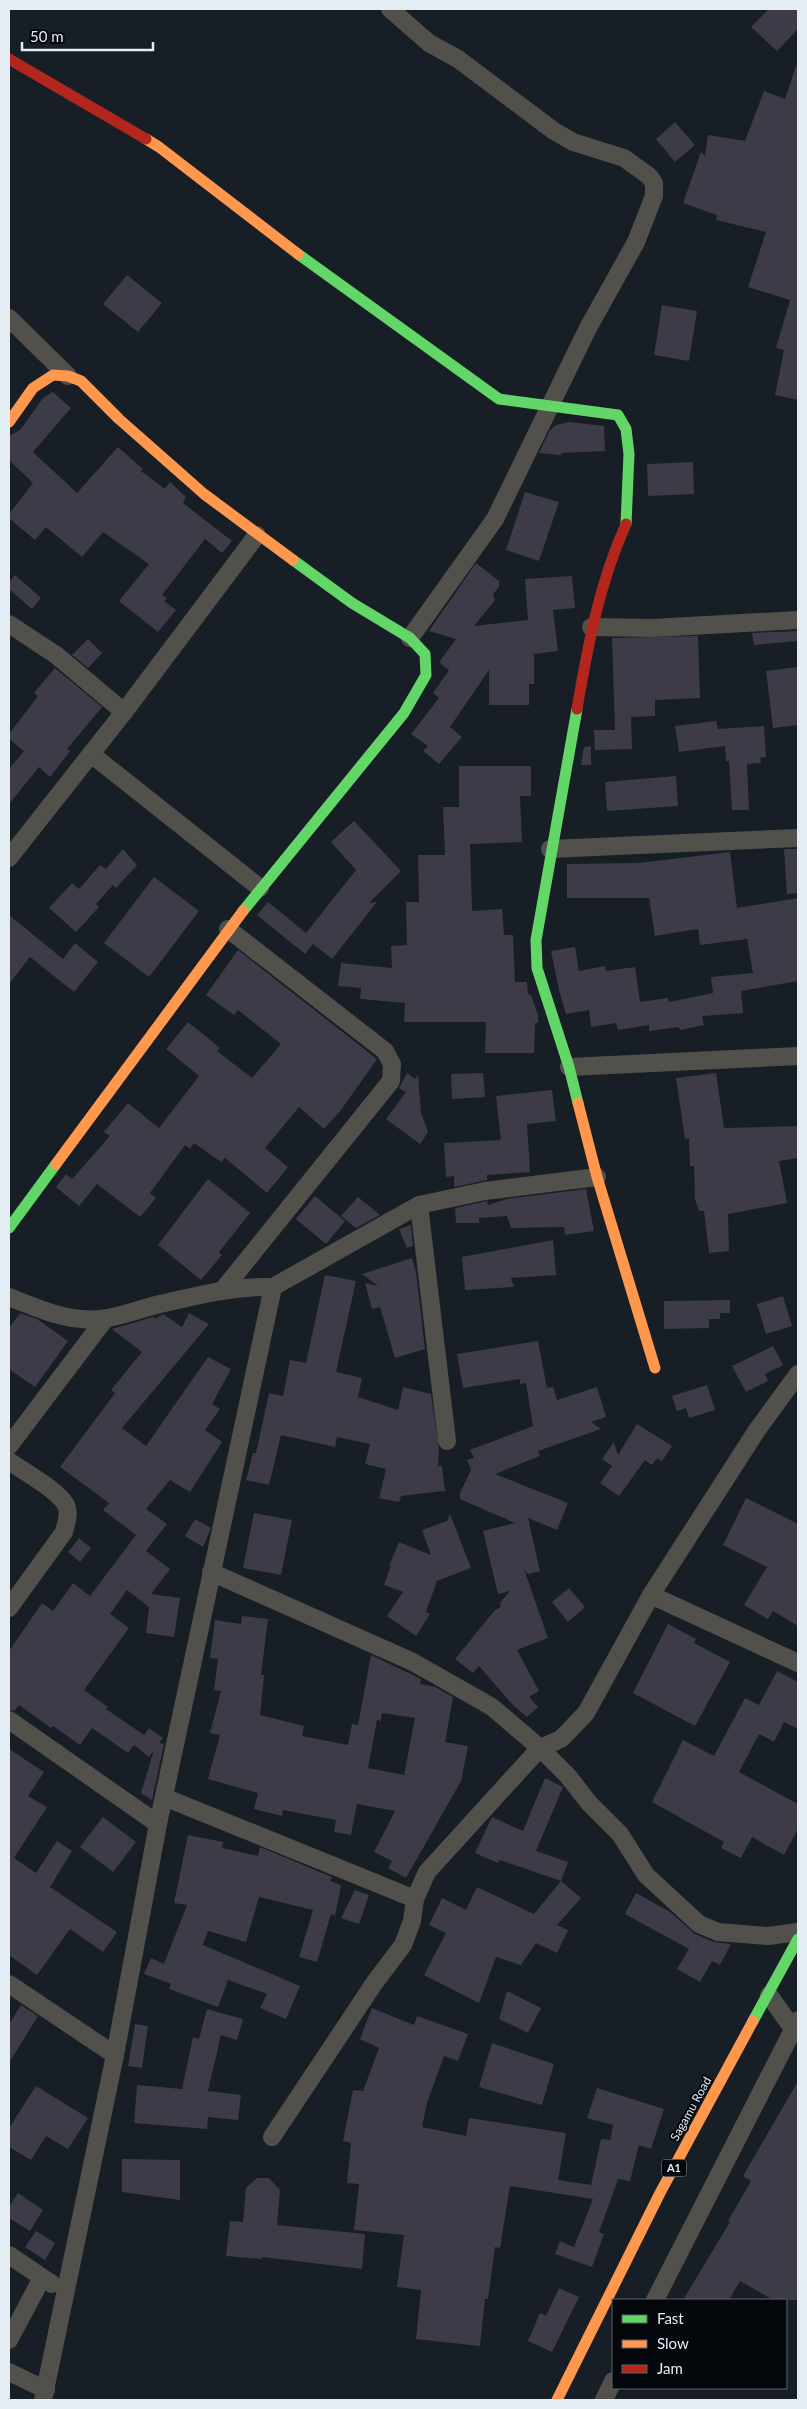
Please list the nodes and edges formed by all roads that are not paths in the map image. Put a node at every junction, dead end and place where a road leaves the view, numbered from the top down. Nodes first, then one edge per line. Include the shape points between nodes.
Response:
1 (390, 9) edge
2 (9, 59) edge
3 (9, 318) edge
4 (68, 376) junction
5 (552, 406) junction
6 (9, 422) edge
7 (257, 535) junction
8 (798, 620) edge
9 (9, 624) edge
10 (591, 627) junction
11 (410, 638) junction
12 (124, 712) junction
13 (92, 754) junction
14 (798, 838) edge
15 (550, 849) junction
16 (9, 858) edge
17 (260, 888) junction
18 (228, 929) junction
19 (798, 1056) edge
20 (569, 1067) junction
21 (597, 1177) junction
22 (419, 1205) junction
23 (9, 1228) edge
24 (273, 1287) junction
25 (222, 1291) junction
26 (9, 1297) edge
27 (105, 1318) junction
28 (655, 1368) dead end
29 (798, 1374) edge
30 (447, 1441) dead end
31 (9, 1446) edge
32 (9, 1461) edge
33 (211, 1572) junction
34 (651, 1595) junction
35 (9, 1608) edge
36 (798, 1663) edge
37 (9, 1720) edge
38 (540, 1748) junction
39 (164, 1797) junction
40 (158, 1824) junction
41 (416, 1899) junction
42 (798, 1932) edge
43 (798, 1939) edge
44 (9, 1984) edge
45 (769, 1995) junction
46 (797, 2027) edge
47 (115, 2055) junction
48 (272, 2137) dead end
49 (9, 2255) edge
50 (42, 2278) junction
51 (64, 2293) junction
52 (656, 2299) edge
53 (9, 2340) edge
54 (9, 2372) edge
55 (612, 2384) edge
56 (44, 2395) edge
57 (557, 2400) edge
58 (604, 2400) edge

1 - 5 street via 428,43 458,59 554,131 573,142 624,158 654,183 654,196 636,242 588,328
2 - 5 main road via 159,147 280,242 499,399
3 - 4 street
4 - 6 main road via 52,375 33,388
4 - 7 main road via 81,381 166,462
5 - 10 main road via 618,415 626,429 628,520 610,560
5 - 11 street via 495,519
7 - 11 main road via 352,603
7 - 12 street
8 - 10 street via 653,628
9 - 12 street via 56,656
10 - 15 main road
11 - 17 main road via 425,654 427,664 426,675 404,713
12 - 13 street
13 - 16 street
13 - 17 street
14 - 15 street
15 - 20 main road via 536,940 537,968
17 - 18 main road
18 - 23 main road
18 - 25 street via 385,1051 392,1064 391,1081
19 - 20 street
20 - 21 main road
21 - 22 street via 485,1191
21 - 28 main road
22 - 24 street
22 - 30 street
24 - 25 street via 253,1286
24 - 33 street
25 - 27 street
26 - 27 street via 59,1315 83,1320
27 - 31 street
29 - 34 street via 757,1430
32 - 35 street via 58,1496 67,1506 67,1520 64,1532
33 - 38 street via 413,1662 492,1707
33 - 39 street
34 - 36 street
34 - 38 street via 586,1713 561,1739
37 - 40 street
38 - 41 street via 438,1858 427,1872
38 - 42 street via 620,1834 646,1875 699,1924 718,1932 768,1936
39 - 40 street
39 - 41 street
40 - 47 street
41 - 48 street via 403,1945
43 - 45 main road, Sagamu Road / A1
44 - 47 street
45 - 46 street
45 - 57 main road, Sagamu Road / A1 via 660,2193
46 - 52 street
47 - 51 street
49 - 50 street
50 - 51 street
50 - 53 street
51 - 56 street
54 - 56 street
55 - 58 street

